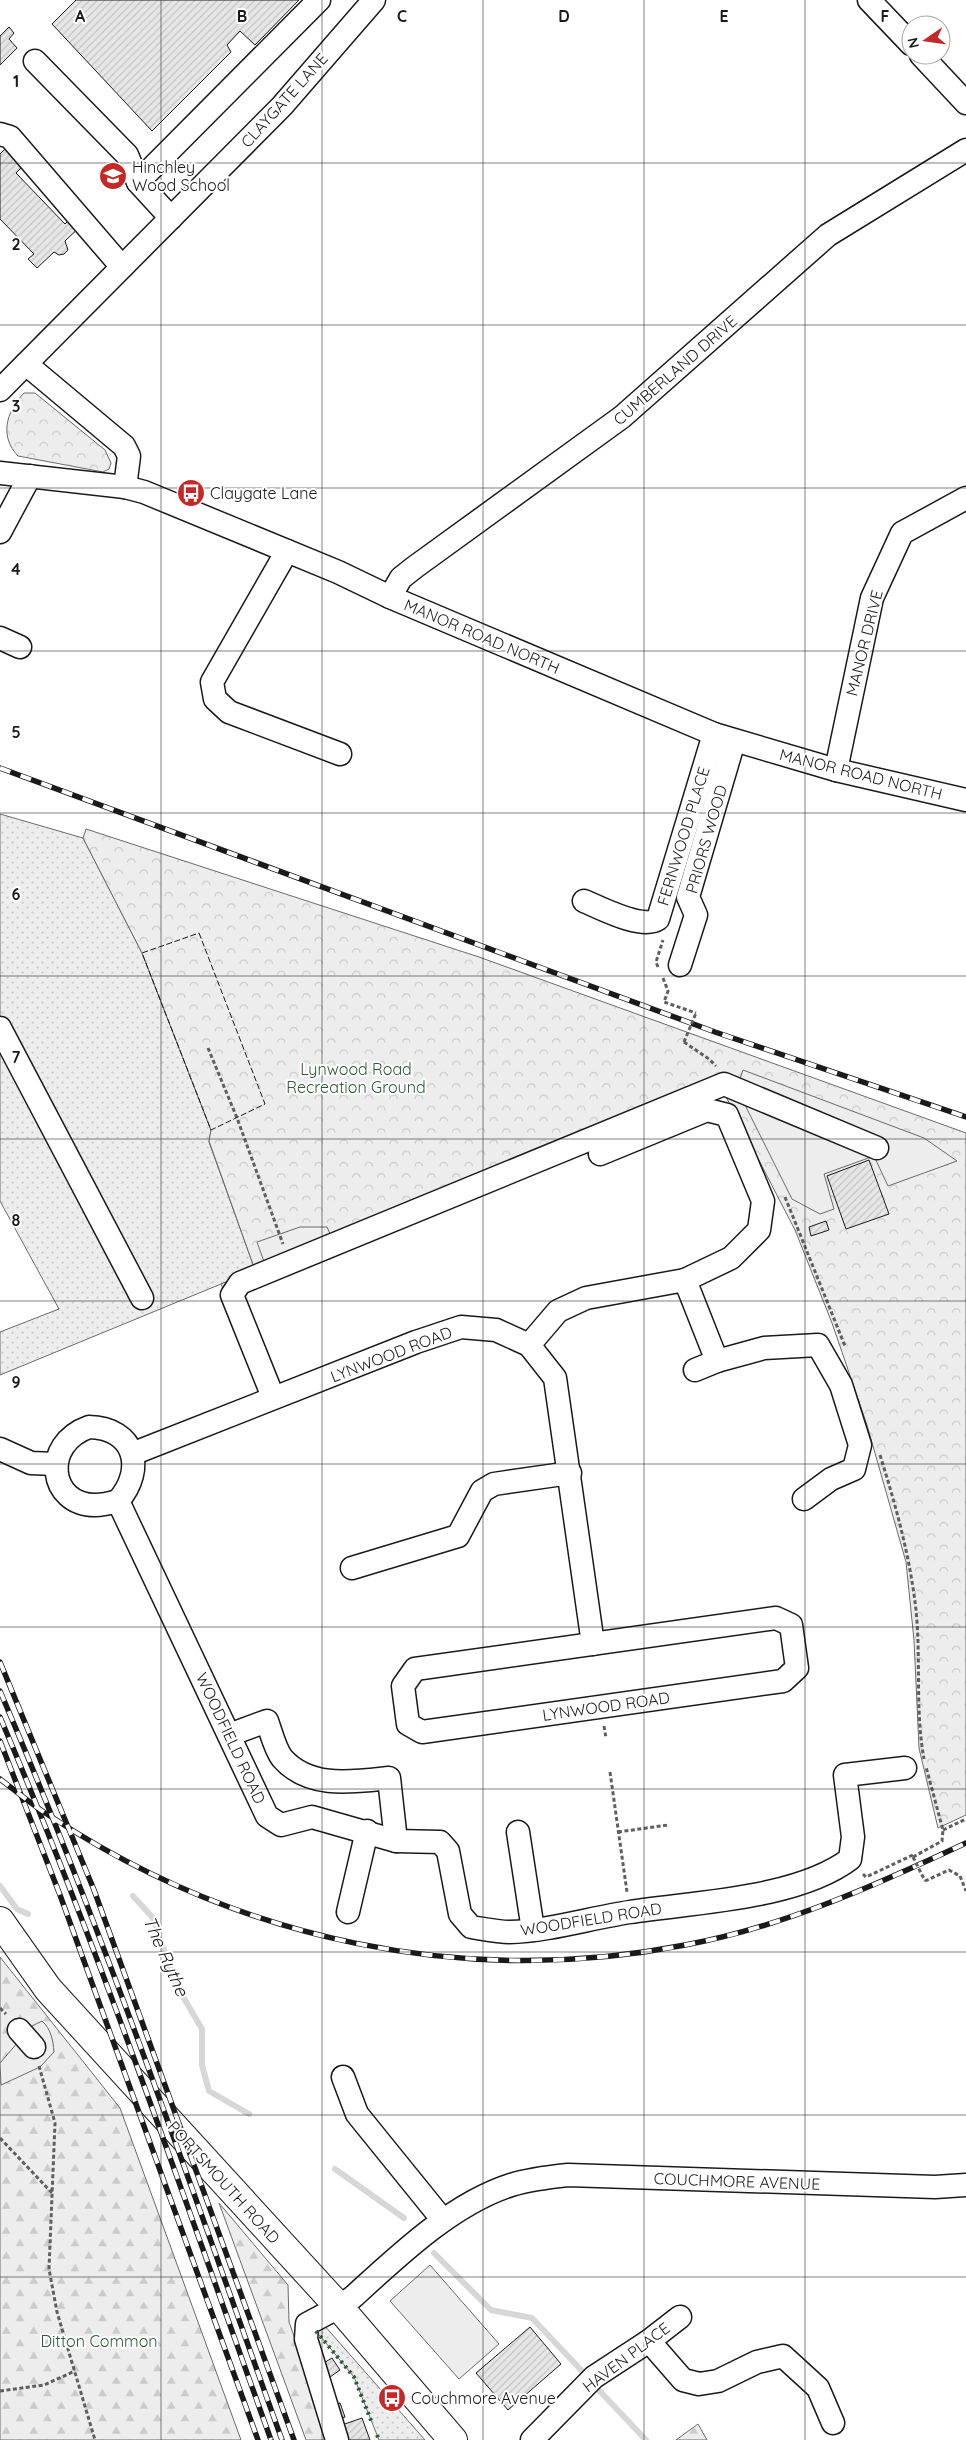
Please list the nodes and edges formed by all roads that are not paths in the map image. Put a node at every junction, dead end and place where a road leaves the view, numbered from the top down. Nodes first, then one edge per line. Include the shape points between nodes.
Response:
1 (319, 0) edge
2 (374, 0) edge
3 (870, 0) edge
4 (901, 33) edge
5 (35, 61) dead end
6 (930, 65) edge
7 (966, 103) edge
8 (0, 134) edge
9 (966, 150) edge
10 (138, 182) junction
11 (171, 218) junction
12 (122, 267) junction
13 (26, 364) junction
14 (0, 390) edge
15 (0, 473) edge
16 (30, 476) junction
17 (125, 487) junction
18 (966, 498) edge
19 (0, 532) edge
20 (287, 551) junction
21 (390, 597) junction
22 (0, 638) edge
23 (20, 647) dead end
24 (724, 738) junction
25 (340, 754) dead end
26 (836, 770) junction
27 (966, 800) edge
28 (584, 901) dead end
29 (680, 965) dead end
30 (0, 1028) edge
31 (877, 1148) dead end
32 (600, 1154) dead end
33 (685, 1280) junction
34 (142, 1298) dead end
35 (529, 1345) junction
36 (717, 1360) junction
37 (695, 1370) dead end
38 (273, 1397) junction
39 (0, 1449) edge
40 (132, 1454) junction
41 (55, 1464) junction
42 (570, 1474) junction
43 (804, 1499) dead end
44 (118, 1501) junction
45 (352, 1568) dead end
46 (593, 1644) junction
47 (229, 1736) junction
48 (905, 1768) dead end
49 (367, 1831) junction
50 (518, 1832) dead end
51 (396, 1841) junction
52 (348, 1912) dead end
53 (0, 1921) edge
54 (533, 1930) junction
55 (19, 2030) dead end
56 (34, 2048) road end
57 (342, 2077) dead end
58 (966, 2185) edge
59 (442, 2219) junction
60 (353, 2296) junction
61 (680, 2317) dead end
62 (649, 2341) junction
63 (833, 2423) dead end
64 (337, 2440) edge
65 (453, 2440) edge
66 (532, 2440) edge

1 - 10 street
2 - 11 street, CLAYGATE LANE via 282,106
3 - 4 street
5 - 10 street via 127,155
6 - 7 street
8 - 12 street via 10,137
9 - 21 street, CUMBERLAND DRIVE via 828,235 622,417 408,573
10 - 11 street
11 - 12 street, CLAYGATE LANE
12 - 13 street, CLAYGATE LANE
13 - 14 street, CLAYGATE LANE
13 - 17 street via 124,446 129,456
15 - 16 street, MANOR ROAD NORTH
16 - 17 street, MANOR ROAD NORTH
16 - 19 street
17 - 20 street, MANOR ROAD NORTH
18 - 26 street, MANOR DRIVE via 902,533 872,598
20 - 21 street, MANOR ROAD NORTH
20 - 25 street via 212,682 215,699 229,712
21 - 24 street, MANOR ROAD NORTH
22 - 23 street
24 - 26 street, MANOR ROAD NORTH
24 - 28 street, FERNWOOD PLACE via 658,919 646,923 635,921
24 - 29 street, PRIORS WOOD via 688,897 696,916
26 - 27 street, MANOR ROAD NORTH
30 - 34 street
31 - 38 street via 724,1084 240,1283 232,1296
32 - 33 street via 708,1110 727,1115 764,1201 759,1230 731,1258
33 - 35 street via 586,1298 558,1311
33 - 36 street
35 - 38 street, LYNWOOD ROAD via 496,1330 460,1327
35 - 42 street, LYNWOOD ROAD via 555,1378
36 - 37 street
36 - 43 street via 764,1348 818,1345 842,1385 860,1445 854,1470 831,1479
38 - 40 street, LYNWOOD ROAD
39 - 41 street via 32,1463
40 - 41 street via 123,1438 112,1430 89,1427 68,1438
40 - 44 street via 132,1480
41 - 44 street via 60,1482 78,1501 95,1505
42 - 45 street via 494,1484 482,1491 458,1536
42 - 46 street, LYNWOOD ROAD
44 - 47 street, WOODFIELD ROAD
46 - 46 street, LYNWOOD ROAD via 415,1669 403,1686 408,1724 422,1732 613,1706 783,1681 797,1668 791,1625 776,1618
47 - 49 street, WOODFIELD ROAD via 267,1816 281,1825 312,1817
47 - 51 street via 267,1721 281,1757 299,1772 318,1780 343,1782 389,1778
48 - 54 street, WOODFIELD ROAD via 845,1775 853,1837 850,1859 837,1868 793,1886
49 - 51 street, WOODFIELD ROAD
49 - 52 street
50 - 54 street
51 - 54 street, WOODFIELD ROAD via 440,1842 448,1851 460,1914 471,1927 508,1932
53 - 60 main road, PORTSMOUTH ROAD via 48,1989
55 - 56 street
57 - 59 street via 357,2114
58 - 59 street, COUCHMORE AVENUE via 568,2175 511,2185
59 - 60 street, COUCHMORE AVENUE
60 - 64 street, COUCHMORE AVENUE via 306,2324 305,2334
60 - 65 main road, PORTSMOUTH ROAD
61 - 62 street, HAVEN PLACE
62 - 63 street via 683,2380 699,2384 718,2381 757,2362 783,2356 818,2388
62 - 66 street, HAVEN PLACE via 594,2377

